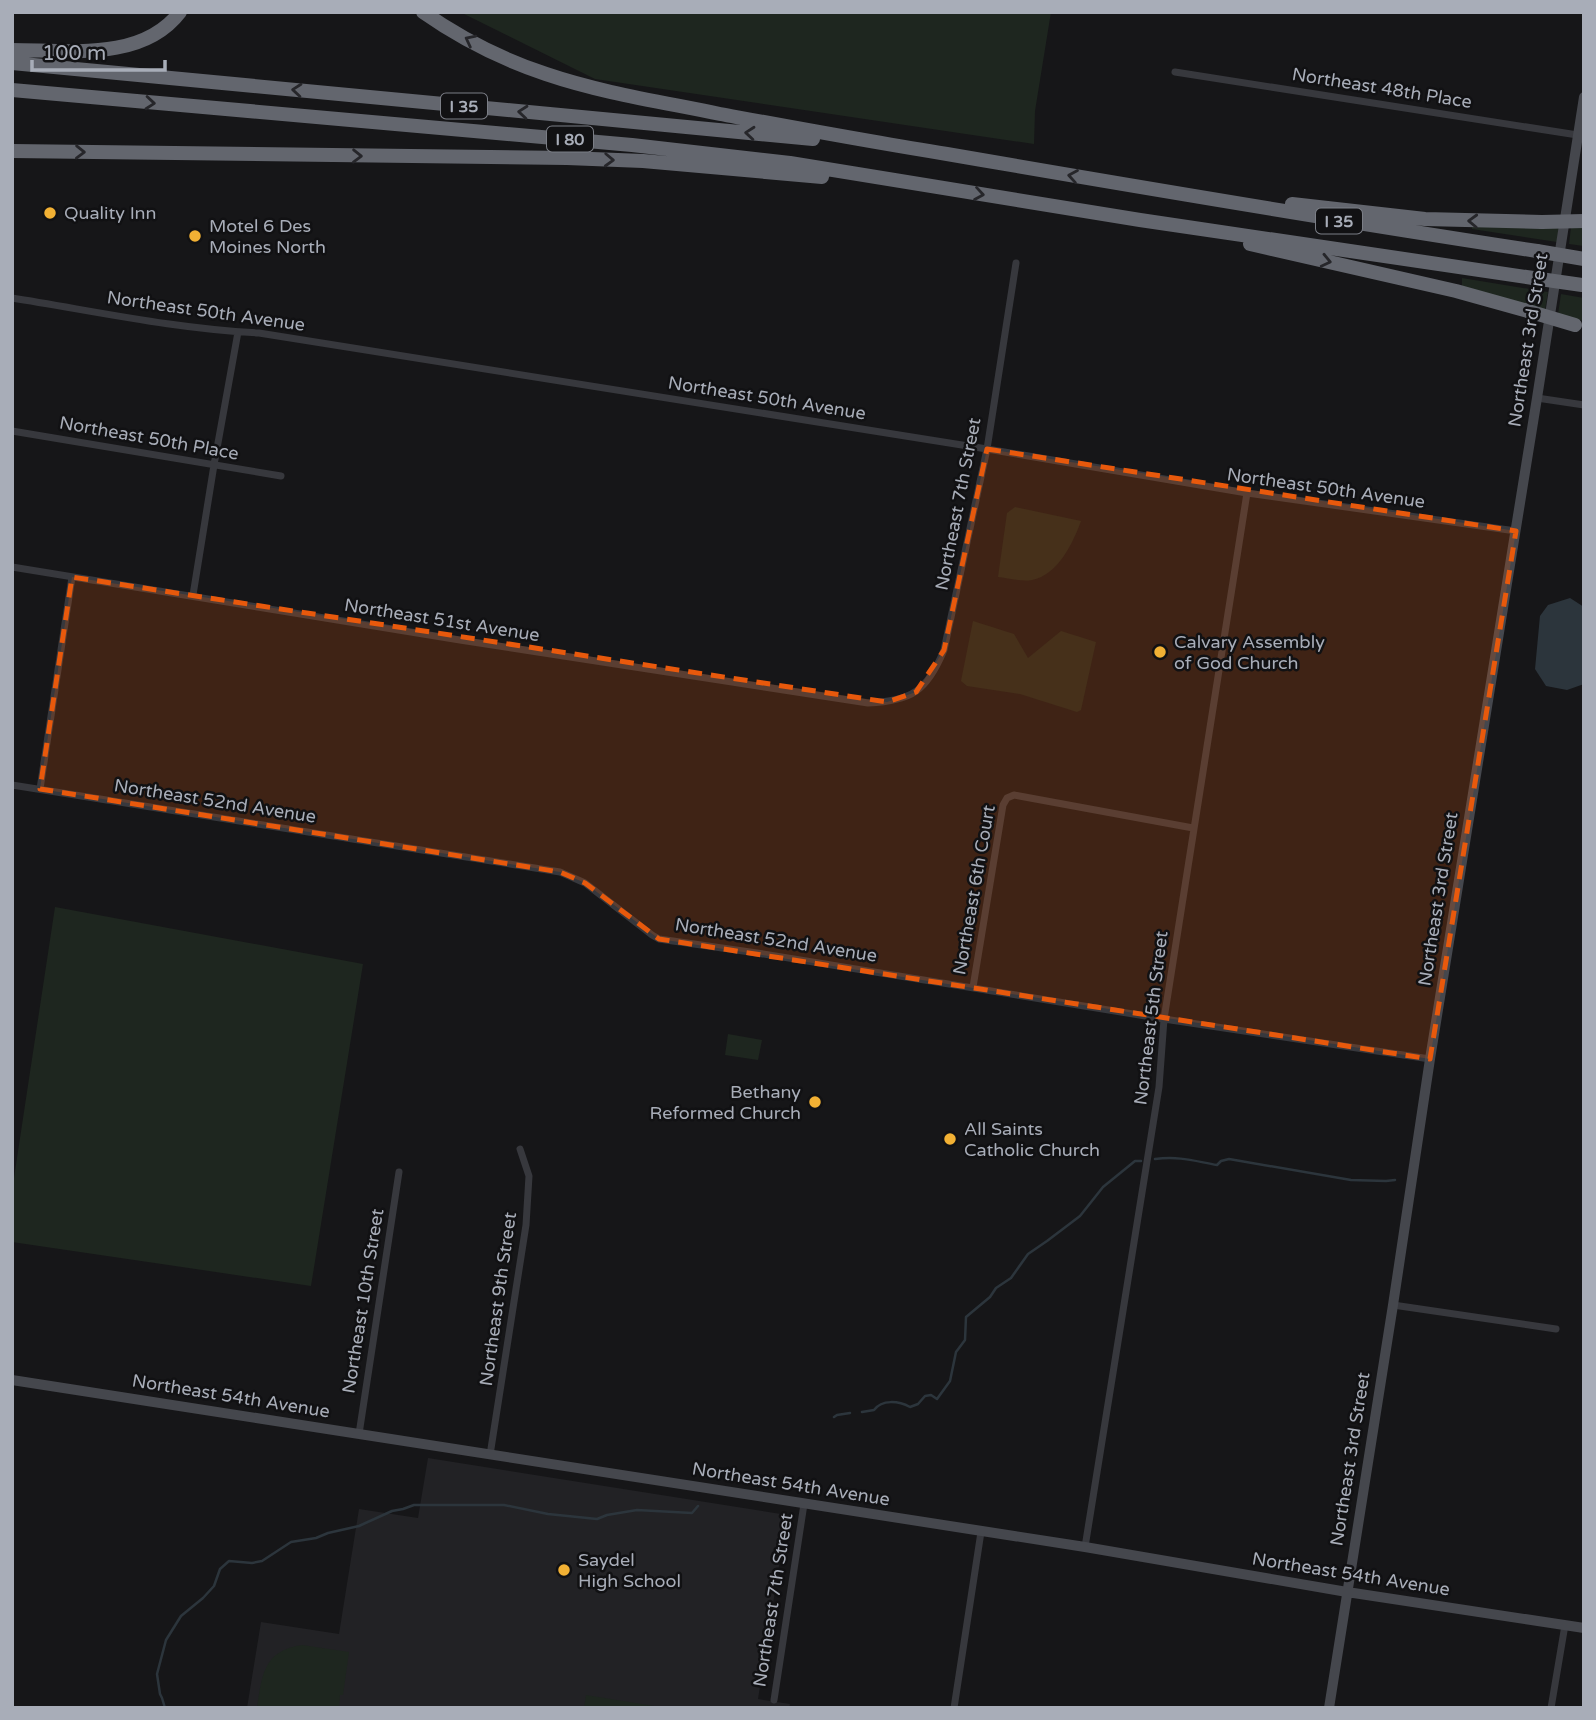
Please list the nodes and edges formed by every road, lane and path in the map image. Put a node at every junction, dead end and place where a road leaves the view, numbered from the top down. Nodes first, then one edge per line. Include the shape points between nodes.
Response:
1 (180, 12) edge
2 (423, 12) edge
3 (12, 50) edge
4 (12, 63) edge
5 (1175, 72) dead end
6 (12, 90) edge
7 (1584, 97) edge
8 (1581, 135) edge
9 (915, 149) junction
10 (12, 151) edge
11 (912, 183) junction
12 (1141, 187) junction
13 (1140, 219) junction
14 (1584, 221) edge
15 (1584, 259) edge
16 (1016, 263) dead end
17 (1583, 285) edge
18 (12, 298) edge
19 (1579, 326) edge
20 (238, 332) junction
21 (1538, 398) junction
22 (1584, 405) edge
23 (12, 431) edge
24 (987, 449) junction
25 (214, 465) junction
26 (281, 476) dead end
27 (1247, 493) junction
28 (1516, 531) junction
29 (12, 567) edge
30 (72, 577) junction
31 (193, 596) junction
32 (868, 703) joint
33 (12, 785) edge
34 (40, 789) junction
35 (1193, 828) junction
36 (973, 987) junction
37 (1164, 1019) junction
38 (1430, 1059) junction
39 (520, 1149) dead end
40 (398, 1172) dead end
41 (1393, 1305) junction
42 (1556, 1329) dead end
43 (12, 1380) edge
44 (359, 1434) junction
45 (490, 1455) junction
46 (804, 1504) junction
47 (981, 1532) junction
48 (1085, 1547) junction
49 (1348, 1592) junction
50 (1565, 1625) junction
51 (1584, 1628) edge
52 (774, 1700) dead end
53 (954, 1708) edge
54 (1329, 1708) edge
55 (1551, 1708) edge

1 - 3 highway via 151,37 105,50
9 -> 2 highway via 562,79 517,63
9 -> 4 highway, I 35
5 - 8 street, Northeast 48th Place
6 -> 11 highway, I 80 via 632,145
7 - 8 street, Northeast 3rd Street
8 - 21 street, Northeast 3rd Street
12 -> 9 highway, I 35
10 -> 11 highway via 631,160
11 -> 13 highway, I 80
14 -> 12 highway, bridge via 1425,219
12 - 15 highway, I 35, bridge
13 - 17 highway, I 80, bridge
13 -> 19 highway, bridge via 1456,291
16 - 24 street, Northeast 7th Street
18 - 20 street, Northeast 50th Avenue
20 - 24 street, Northeast 50th Avenue
20 - 25 street
21 - 22 street
21 - 28 street, Northeast 3rd Street
23 - 25 street, Northeast 50th Place
24 - 27 street, Northeast 50th Avenue
24 - 32 street, Northeast 7th Street via 947,640 937,666 929,679 905,698
25 - 26 street, Northeast 50th Place
25 - 31 street
27 - 28 street, Northeast 50th Avenue
27 - 35 street, Northeast 5th Street
28 - 38 street, Northeast 3rd Street
29 - 30 street, Northeast 51st Avenue
30 - 31 street, Northeast 51st Avenue
30 - 34 street
31 - 32 street, Northeast 51st Avenue
33 - 34 street, Northeast 52nd Avenue
34 - 36 street, Northeast 52nd Avenue via 560,872 585,883 659,939
35 - 36 street, Northeast 6th Court via 1014,795 1007,798
35 - 37 street, Northeast 5th Street
36 - 37 street, Northeast 52nd Avenue
37 - 38 street, Northeast 52nd Avenue
37 - 48 street, Northeast 5th Street via 1159,1087
38 - 41 street, Northeast 3rd Street
39 - 45 street, Northeast 9th Street via 529,1176 526,1224
40 - 44 street, Northeast 10th Street
41 - 42 street
41 - 49 street, Northeast 3rd Street
43 - 44 street, Northeast 54th Avenue
44 - 45 street, Northeast 54th Avenue
45 - 46 street, Northeast 54th Avenue
46 - 47 street, Northeast 54th Avenue
46 - 52 street, Northeast 7th Street
47 - 48 street, Northeast 54th Avenue
47 - 53 street
48 - 49 street, Northeast 54th Avenue
49 - 50 street, Northeast 54th Avenue
49 - 54 street, Northeast 3rd Street
50 - 51 street, Northeast 54th Avenue
50 - 55 street

